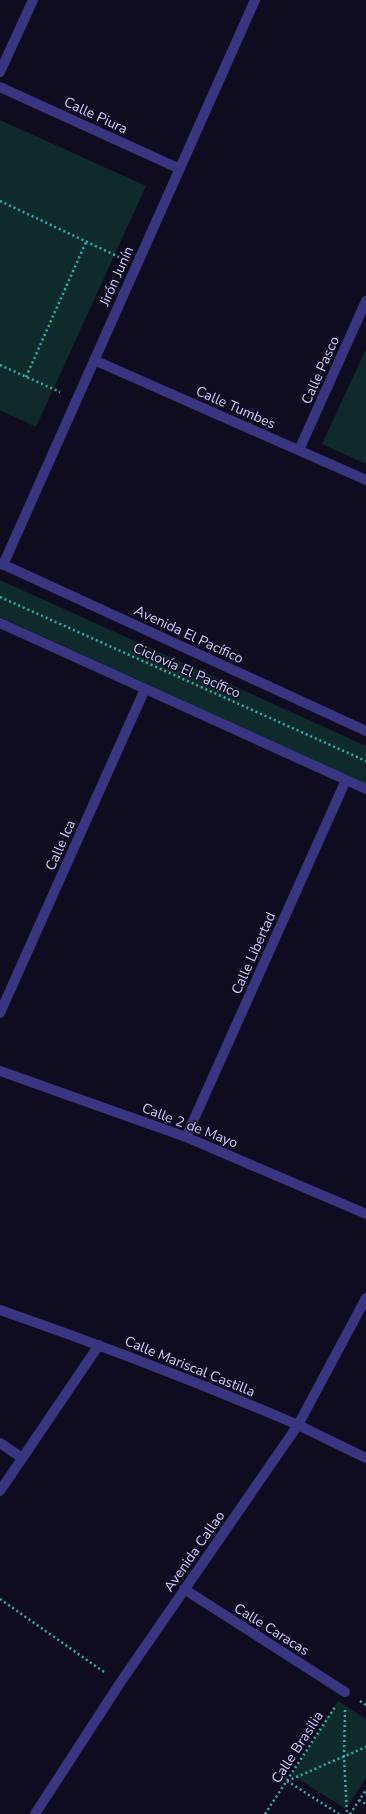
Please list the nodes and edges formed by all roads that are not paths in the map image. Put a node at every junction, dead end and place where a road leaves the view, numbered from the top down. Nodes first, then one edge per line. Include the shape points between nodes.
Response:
1 (33, 0) edge
2 (255, 0) edge
3 (0, 72) edge
4 (0, 87) edge
5 (180, 169) junction
6 (366, 301) edge
7 (94, 360) junction
8 (299, 450) junction
9 (366, 480) edge
10 (2, 564) edge
11 (0, 623) edge
12 (145, 690) junction
13 (366, 731) edge
14 (346, 780) junction
15 (366, 789) edge
16 (0, 1013) edge
17 (0, 1071) edge
18 (186, 1137) junction
19 (366, 1214) edge
20 (366, 1298) edge
21 (0, 1310) edge
22 (99, 1345) junction
23 (298, 1425) junction
24 (0, 1443) edge
25 (22, 1458) junction
26 (366, 1458) edge
27 (0, 1491) edge
28 (184, 1589) junction
29 (345, 1692) road end
30 (34, 1814) edge

1 - 3 street
2 - 5 street, Jirón Junín
4 - 5 street, Calle Piura
5 - 7 street, Jirón Junín
6 - 8 street, Calle Pasco
7 - 8 street, Calle Tumbes
7 - 10 street, Jirón Junín
8 - 9 street, Calle Tumbes
10 - 13 street, Avenida El Pacífico
11 - 12 street
12 - 14 street
12 - 16 street, Calle Ica
14 - 15 street
14 - 18 street, Calle Libertad
17 - 18 street, Calle 2 de Mayo
18 - 19 street, Calle 2 de Mayo
20 - 23 street, Avenida Callao
21 - 22 street, Calle Mariscal Castilla
22 - 23 street, Calle Mariscal Castilla via 204,1385
22 - 25 street
23 - 26 street, Calle Mariscal Castilla
23 - 28 street, Avenida Callao
24 - 25 street
25 - 27 street
28 - 29 street, Calle Caracas
28 - 30 street, Avenida Callao

